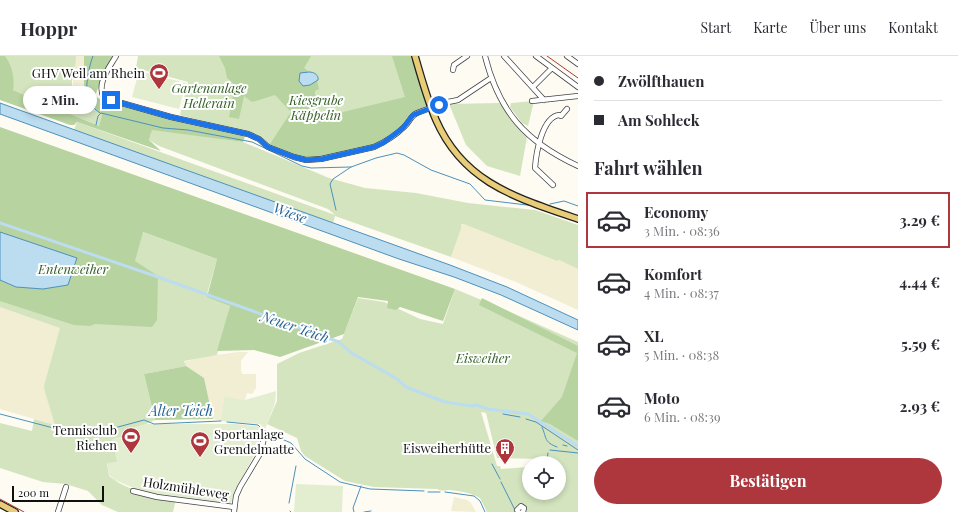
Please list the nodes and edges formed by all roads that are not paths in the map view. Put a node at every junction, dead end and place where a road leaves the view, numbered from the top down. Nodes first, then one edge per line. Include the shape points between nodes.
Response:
1 (116, 56) edge
2 (415, 56) edge
3 (468, 56) edge
4 (485, 56) edge
5 (504, 56) edge
6 (536, 56) edge
7 (567, 56) edge
8 (578, 64) edge
9 (552, 68) junction
10 (453, 70) dead end
11 (491, 78) junction
12 (533, 87) junction
13 (578, 87) edge
14 (578, 96) edge
15 (544, 100) junction
16 (532, 101) dead end
17 (568, 109) dead end
18 (540, 144) junction
19 (578, 166) edge
20 (553, 185) dead end
21 (578, 219) edge
22 (265, 433) dead end
23 (66, 487) dead end
24 (133, 491) dead end
25 (0, 504) edge
26 (234, 509) edge
27 (14, 512) edge
28 (58, 512) edge
29 (519, 512) edge
30 (523, 512) edge

1 - 11 street, bridge via 101,85 104,98 171,117 248,134 268,147 306,160 322,159 374,147 403,128 411,116 458,100
2 - 21 main road via 432,109 446,139 466,164 497,187
3 - 10 street via 454,65
4 - 11 street
5 - 12 street
6 - 9 street
7 - 8 street
9 - 12 street
9 - 13 street
11 - 18 street via 502,102 514,119
12 - 15 street
14 - 15 street
15 - 16 street
17 - 18 street via 561,116 554,116 548,121
18 - 19 street
18 - 20 street via 535,168
22 - 26 street via 260,452 240,487
23 - 28 street
24 - 26 street, Holzmühleweg
25 - 27 main road
29 - 30 street via 518,508 522,506

